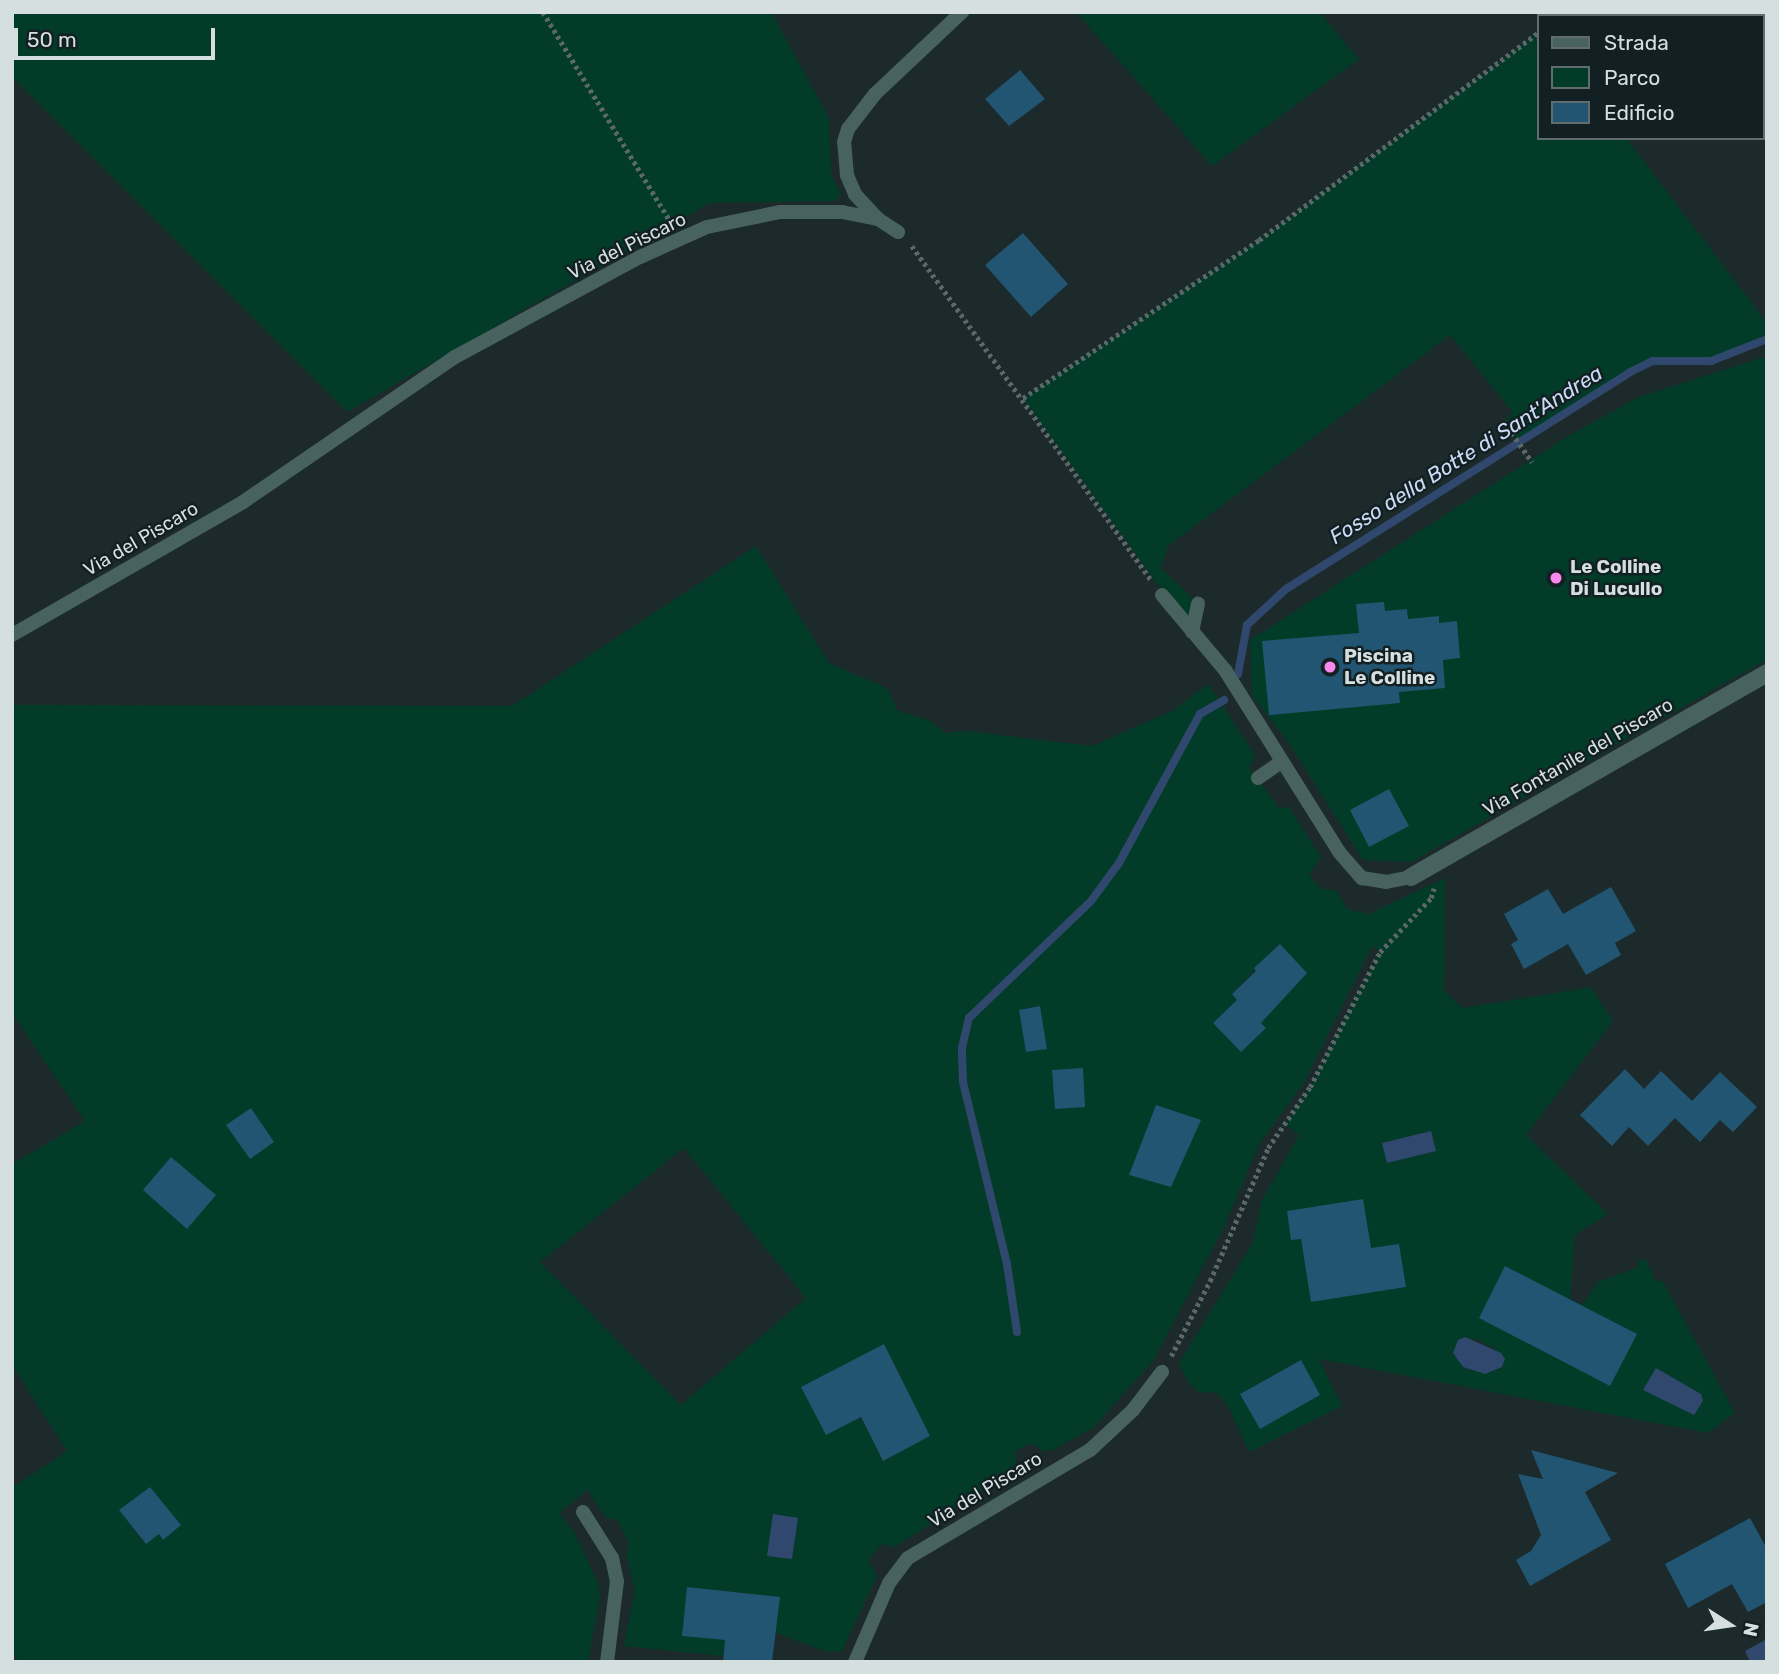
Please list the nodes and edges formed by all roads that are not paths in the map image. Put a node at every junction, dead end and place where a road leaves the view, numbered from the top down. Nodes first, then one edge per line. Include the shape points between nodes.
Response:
1 (962, 12) edge
2 (878, 219) junction
3 (898, 232) road end
4 (1162, 595) road end
5 (1198, 604) dead end
6 (1192, 632) junction
7 (12, 635) edge
8 (1767, 673) edge
9 (1282, 761) junction
10 (1258, 778) dead end
11 (1411, 877) joint
12 (1162, 1372) road end
13 (583, 1512) dead end
14 (607, 1662) edge
15 (855, 1662) edge

1 - 2 lane via 875,94 848,129 844,142 847,175 855,194
2 - 3 lane, Via del Piscaro
2 - 7 lane, Via del Piscaro via 842,212 780,212 707,228 681,239 453,358 243,502
4 - 6 lane
5 - 6 lane
6 - 9 lane via 1225,670
8 - 11 street, Via Fontanile del Piscaro
9 - 10 lane
9 - 11 lane via 1339,852 1362,878 1386,882
12 - 15 lane, Via del Piscaro via 1133,1410 1090,1450 908,1558 889,1583
13 - 14 lane via 612,1559 617,1581

